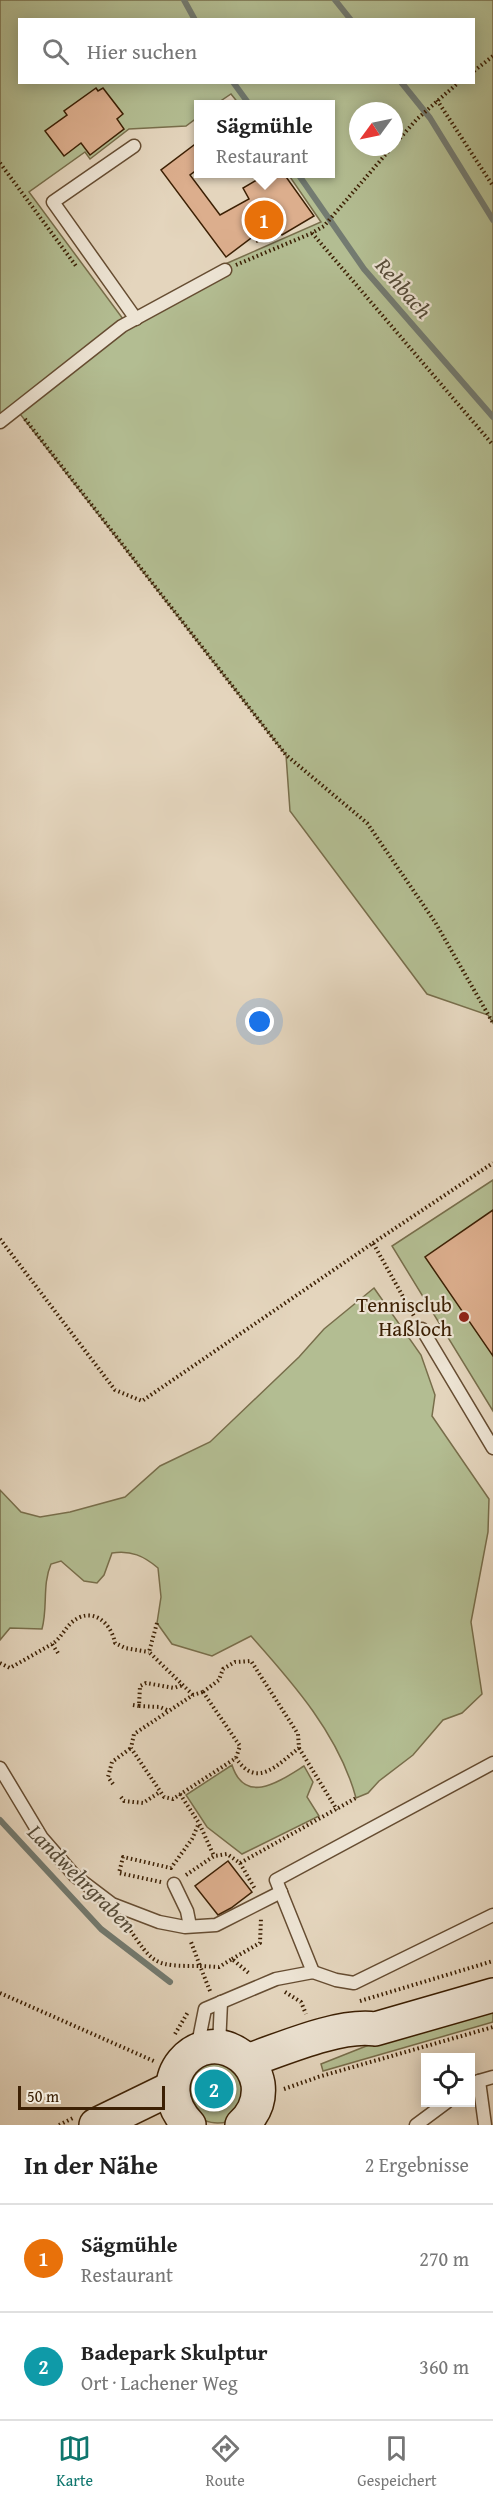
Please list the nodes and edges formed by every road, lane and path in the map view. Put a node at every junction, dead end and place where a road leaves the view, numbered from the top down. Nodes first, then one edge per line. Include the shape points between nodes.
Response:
1 (493, 56) edge
2 (475, 70) edge
3 (456, 84) edge
4 (436, 100) junction
5 (403, 135) edge
6 (134, 146) dead end
7 (384, 156) edge
8 (0, 163) edge
9 (493, 186) edge
10 (312, 233) junction
11 (225, 270) joint
12 (81, 272) dead end
13 (136, 319) junction
14 (17, 410) junction
15 (0, 422) edge
16 (493, 445) edge
17 (493, 1023) edge
18 (493, 1163) edge
19 (0, 1239) edge
20 (373, 1243) junction
21 (422, 1329) joint
22 (493, 1448) edge
23 (157, 1623) dead end
24 (52, 1644) junction
25 (149, 1652) junction
26 (58, 1653) dead end
27 (0, 1663) edge
28 (183, 1685) junction
29 (203, 1692) junction
30 (193, 1695) junction
31 (169, 1711) junction
32 (131, 1748) junction
33 (299, 1748) junction
34 (236, 1758) junction
35 (493, 1763) edge
36 (0, 1768) edge
37 (113, 1784) dead end
38 (160, 1792) junction
39 (180, 1794) junction
40 (121, 1797) dead end
41 (356, 1798) dead end
42 (337, 1810) junction
43 (200, 1823) junction
44 (214, 1856) junction
45 (240, 1863) junction
46 (174, 1884) junction
47 (281, 1892) junction
48 (262, 1899) junction
49 (112, 1904) junction
50 (493, 1915) edge
51 (188, 1927) junction
52 (232, 1959) dead end
53 (493, 1961) edge
54 (313, 1972) junction
55 (0, 1993) edge
56 (493, 1995) edge
57 (221, 2002) junction
58 (351, 2004) dead end
59 (493, 2027) edge
60 (239, 2067) junction
61 (493, 2077) edge
62 (475, 2084) edge
63 (174, 2098) edge
64 (441, 2107) edge
65 (96, 2125) edge
66 (148, 2125) edge
67 (243, 2125) edge
68 (416, 2125) edge
69 (484, 2125) edge

1 - 2 path
3 - 4 path
4 - 5 path
4 - 9 path
6 - 13 lane via 54,202
7 - 10 path via 324,226
8 - 12 path
10 - 11 path
10 - 16 path
11 - 13 lane
13 - 14 lane
14 - 15 lane
14 - 17 path via 286,755 367,823 435,922
18 - 20 path
19 - 20 path via 115,1390 142,1401
20 - 21 path
21 - 22 lane
23 - 25 path
24 - 25 path via 70,1624 88,1616 106,1622 116,1644
24 - 26 path
24 - 27 path via 9,1668
25 - 28 path
28 - 30 path
28 - 31 path via 140,1686 136,1705
29 - 30 path
29 - 33 path via 219,1680 223,1669 251,1660 298,1734
29 - 34 path via 240,1746
30 - 31 path
31 - 32 path via 134,1734
32 - 37 path via 112,1762 108,1777
32 - 38 path
33 - 34 path via 266,1772 254,1774 245,1771
33 - 42 path
34 - 39 path
35 - 47 lane via 276,1880
36 - 49 lane via 42,1838 75,1876
38 - 39 path via 174,1799
38 - 40 path via 143,1803 124,1801
39 - 43 path
41 - 42 path
42 - 45 path
43 - 44 path
43 - 46 path via 171,1868 123,1857 119,1873
44 - 45 path via 227,1854
44 - 46 path
45 - 48 path
46 - 51 lane via 187,1911
47 - 48 lane
47 - 54 lane
48 - 51 lane via 216,1925
48 - 52 path via 260,1943
49 - 51 lane via 159,1922
49 - 51 path via 147,1955 166,1966 200,1966
50 - 54 lane via 354,1983
53 - 58 path
54 - 57 lane via 276,1979
55 - 63 path
56 - 60 main road via 375,2029 359,2027 307,2040
57 - 60 lane
57 - 60 lane via 206,2009
59 - 60 path via 282,2090
60 - 63 main road via 179,2066
60 - 67 main road via 256,2104
61 - 62 lane
62 - 69 lane
63 - 65 main road
63 - 66 main road
64 - 68 lane

